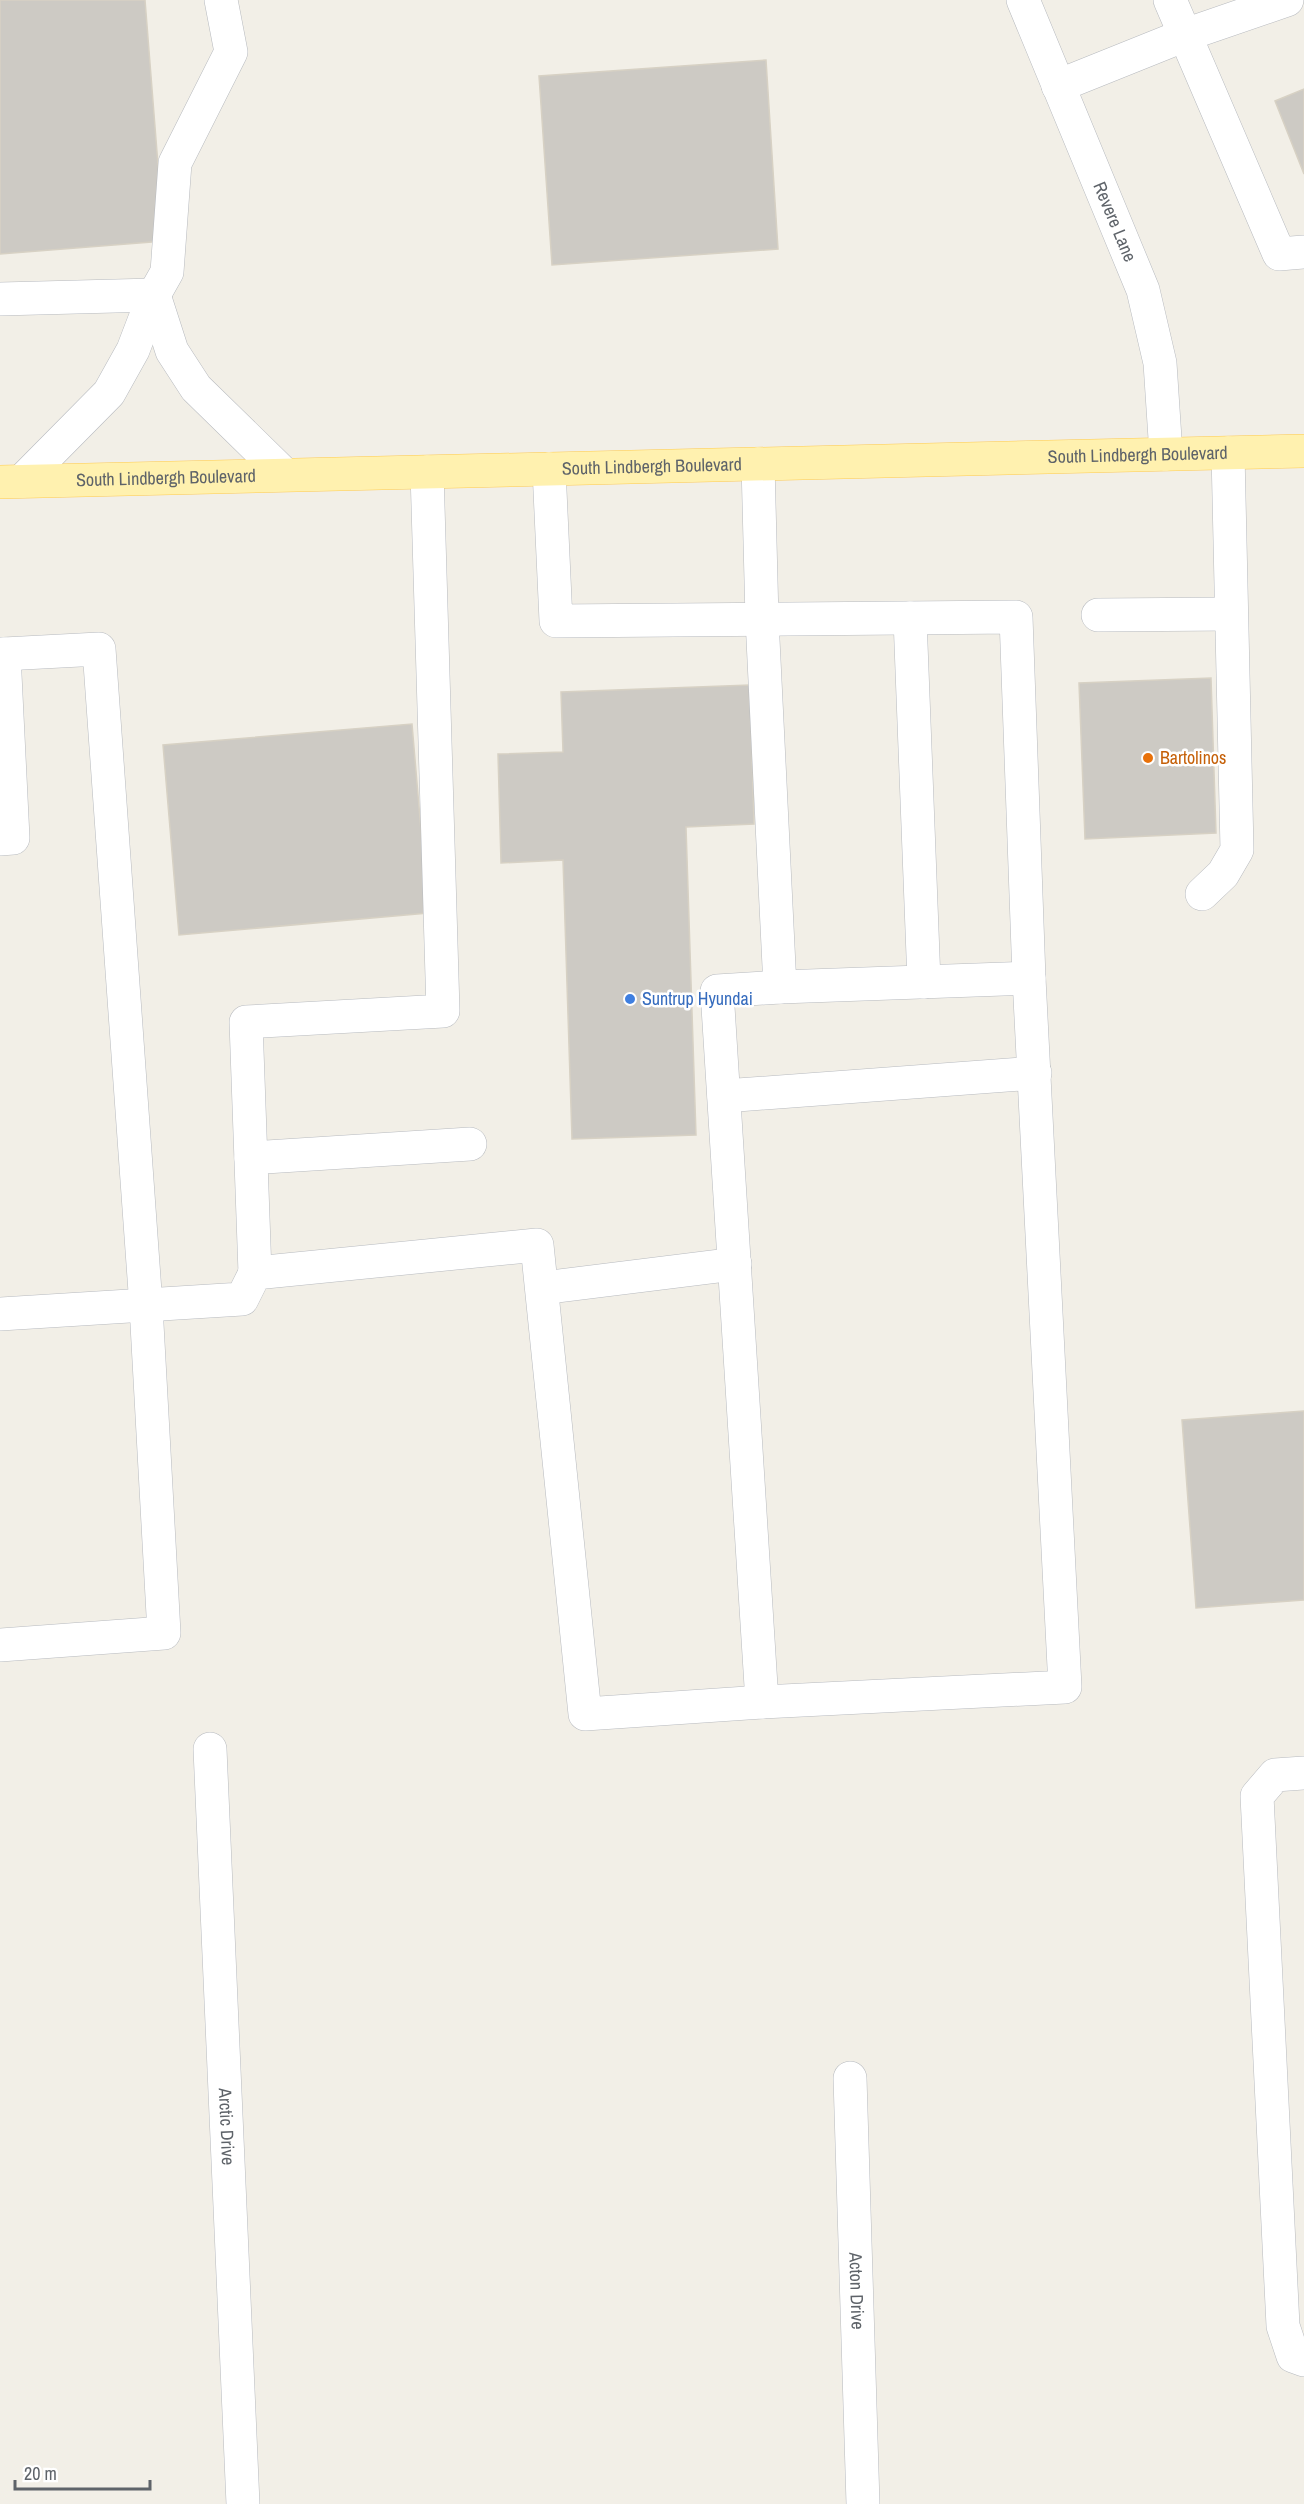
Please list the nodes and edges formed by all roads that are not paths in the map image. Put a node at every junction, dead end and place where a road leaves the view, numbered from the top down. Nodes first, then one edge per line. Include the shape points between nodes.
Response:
1 (221, 0) edge
2 (1023, 0) edge
3 (1170, 0) edge
4 (1287, 0) edge
5 (1185, 34) junction
6 (1058, 86) junction
7 (1304, 252) edge
8 (154, 295) junction
9 (0, 299) edge
10 (1304, 451) edge
11 (1228, 453) junction
12 (1166, 454) junction
13 (758, 464) junction
14 (549, 469) junction
15 (427, 472) junction
16 (284, 474) junction
17 (11, 481) edge
18 (1231, 614) junction
19 (1098, 615) dead end
20 (910, 618) junction
21 (762, 619) junction
22 (2, 654) edge
23 (0, 839) edge
24 (1202, 894) dead end
25 (1029, 978) junction
26 (924, 982) junction
27 (780, 987) junction
28 (1035, 1073) junction
29 (724, 1096) junction
30 (470, 1144) dead end
31 (251, 1158) junction
32 (735, 1264) junction
33 (255, 1273) junction
34 (542, 1288) junction
35 (146, 1306) junction
36 (0, 1314) edge
37 (0, 1644) edge
38 (762, 1702) junction
39 (210, 1749) dead end
40 (1304, 1773) edge
41 (850, 2078) dead end
42 (1304, 2360) edge
43 (243, 2504) edge
44 (863, 2504) edge

1 - 8 street via 231,52 175,162 167,272
2 - 6 street, Revere Lane
3 - 5 street
4 - 5 street
5 - 6 street
5 - 7 street via 1279,254
6 - 12 street, Revere Lane via 1143,290 1160,363
8 - 9 street
8 - 16 street via 172,351 196,388
8 - 17 street via 133,350 109,393
10 - 11 main road, South Lindbergh Boulevard
11 - 12 main road, South Lindbergh Boulevard
11 - 18 street
12 - 13 main road, South Lindbergh Boulevard
13 - 14 main road, South Lindbergh Boulevard
13 - 21 street
14 - 15 main road, South Lindbergh Boulevard
14 - 21 street via 556,621
15 - 16 main road, South Lindbergh Boulevard
15 - 31 street via 442,1011 246,1022
16 - 17 main road, South Lindbergh Boulevard
18 - 19 street
18 - 24 street via 1237,850 1222,874
20 - 21 street
20 - 25 street via 1016,617
20 - 26 street
21 - 27 street
22 - 23 street via 13,838
22 - 35 street via 99,649
25 - 26 street
25 - 28 street
26 - 27 street
27 - 29 street via 717,991
28 - 29 street
28 - 38 street via 1065,1687
29 - 32 street
30 - 31 street
31 - 33 street
32 - 34 street
32 - 38 street
33 - 34 street via 537,1245
33 - 35 street via 242,1299
34 - 38 street via 585,1714
35 - 36 street
35 - 37 street via 164,1633
39 - 43 street, Arctic Drive
40 - 42 street via 1275,1775 1257,1796 1283,2326 1293,2356
41 - 44 street, Acton Drive

